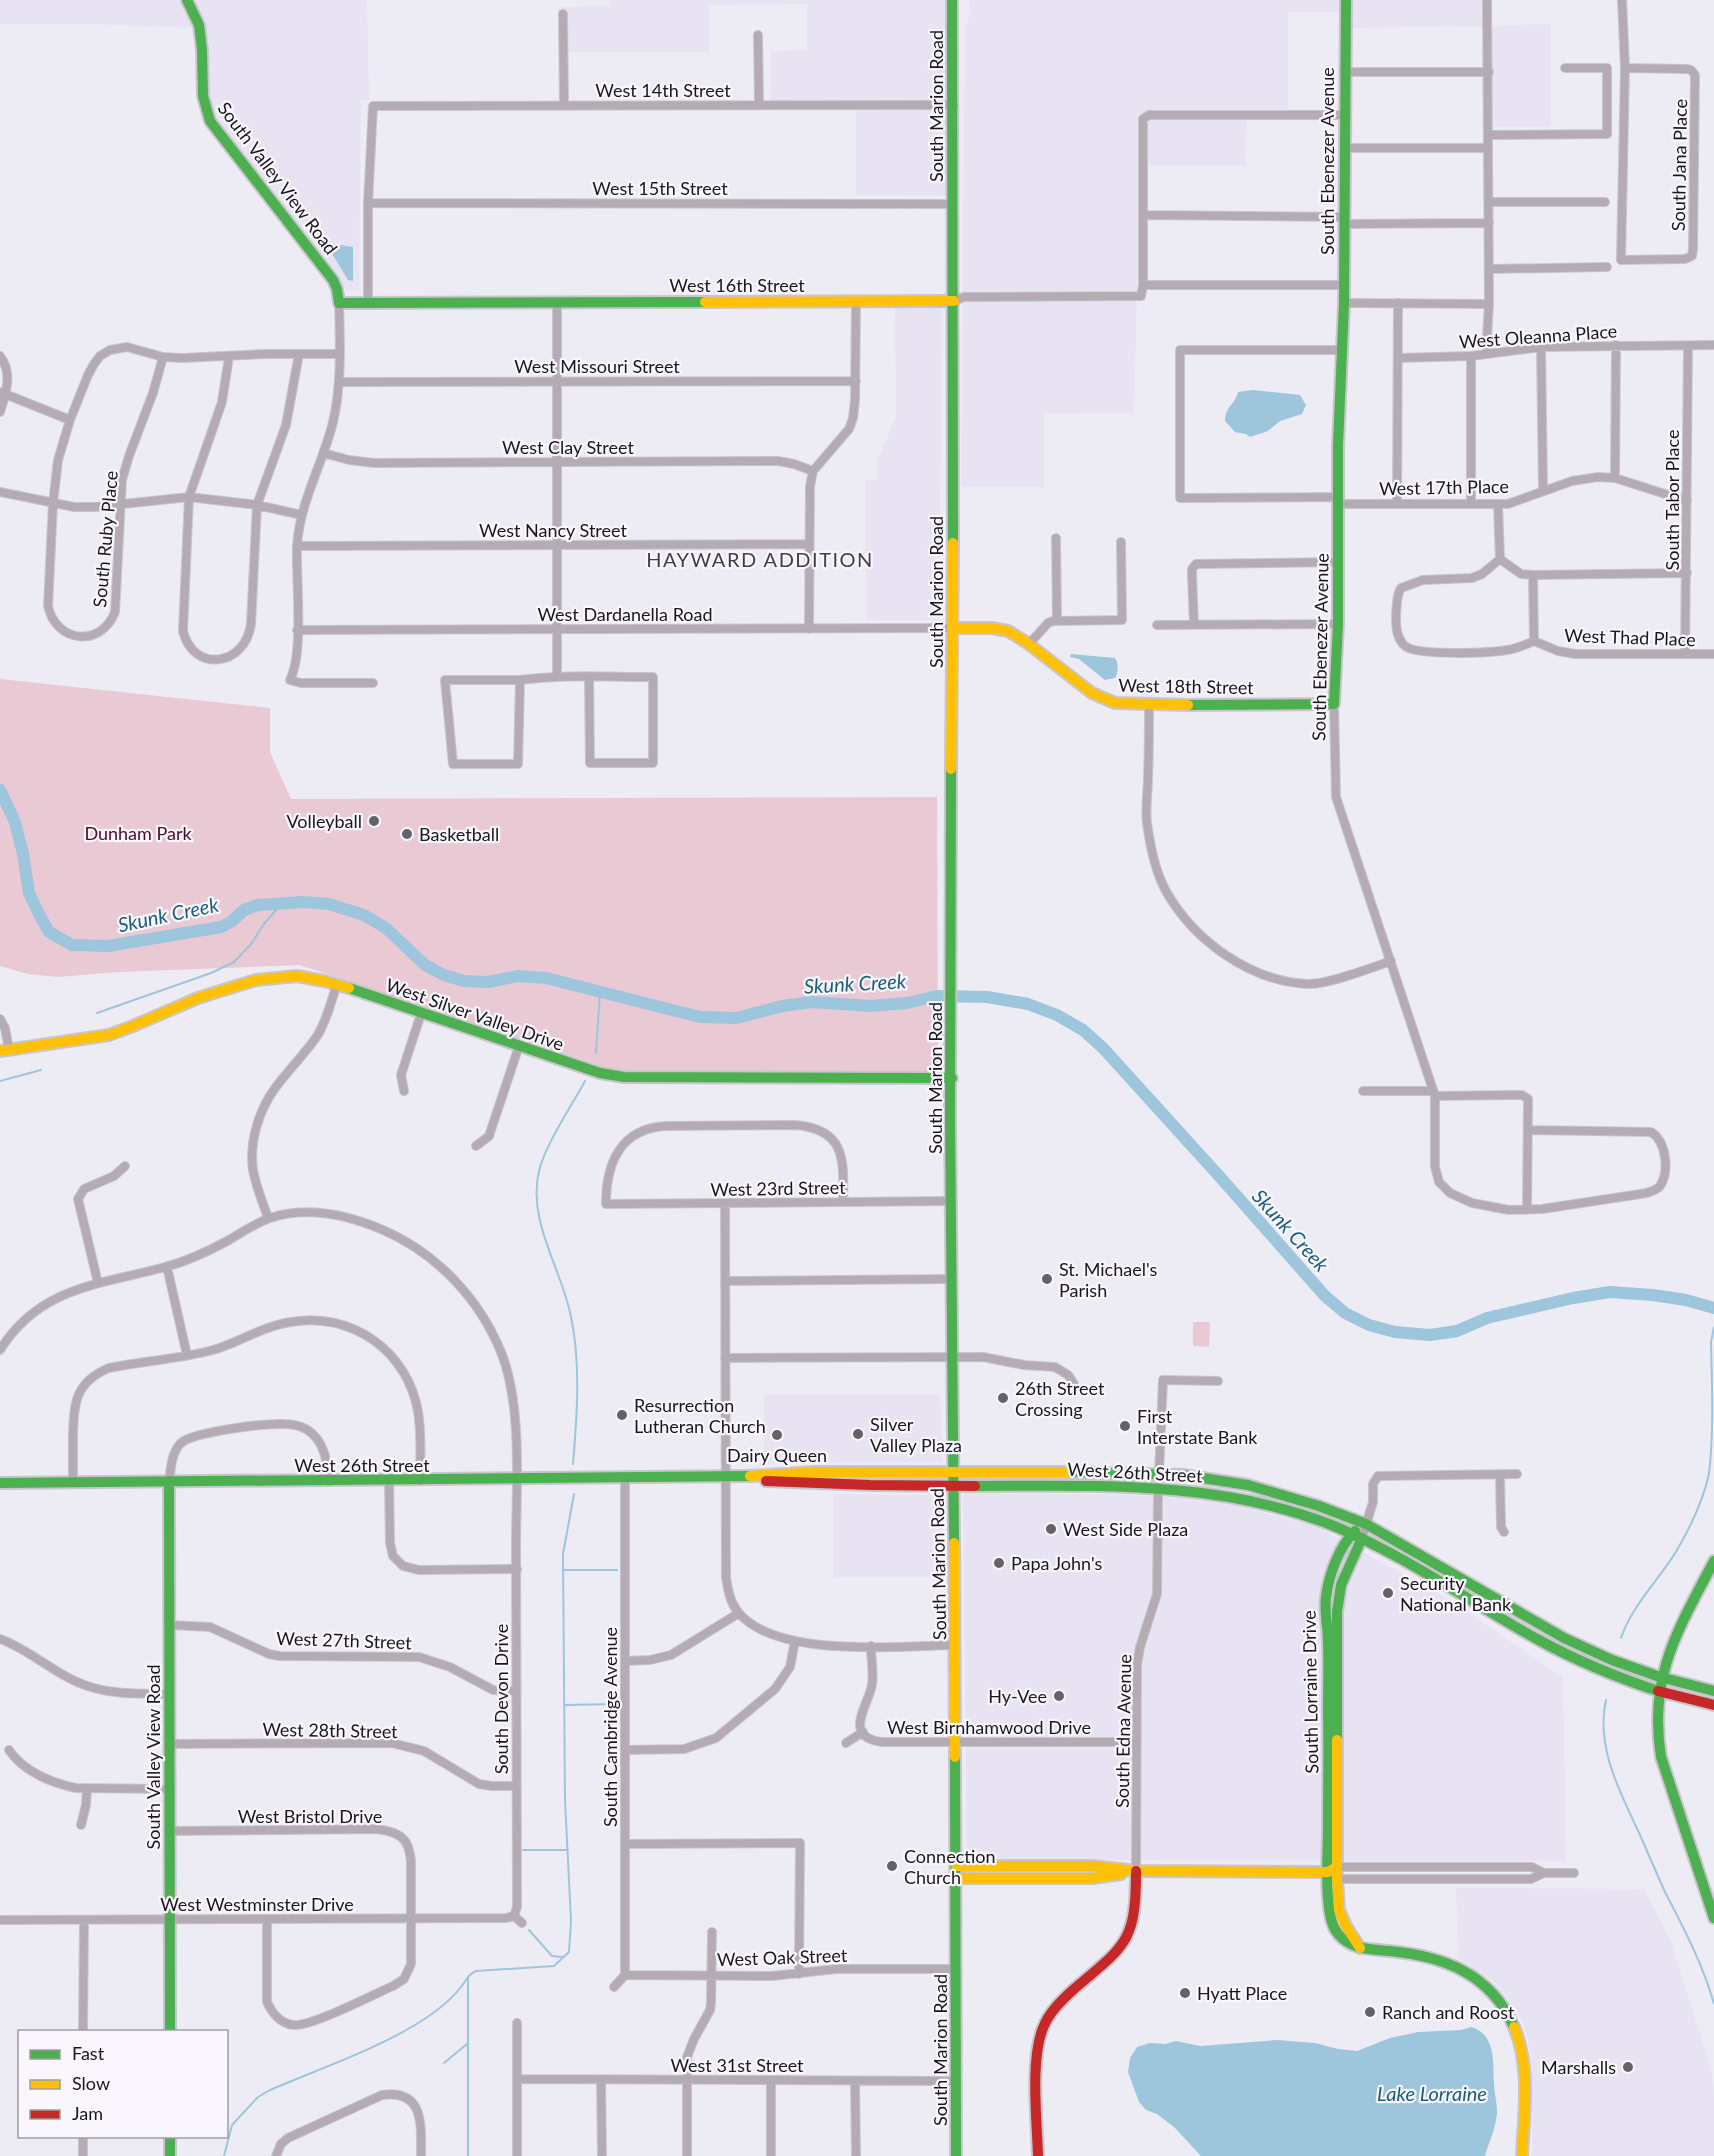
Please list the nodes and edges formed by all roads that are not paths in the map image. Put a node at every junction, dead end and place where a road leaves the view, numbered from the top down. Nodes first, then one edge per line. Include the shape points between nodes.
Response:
1 (187, 0) edge
2 (952, 0) edge
3 (1346, 0) edge
4 (1487, 0) edge
5 (1622, 0) edge
6 (563, 14) dead end
7 (758, 35) dead end
8 (1565, 68) dead end
9 (1625, 68) junction
10 (1344, 72) junction
11 (1489, 72) junction
12 (564, 105) junction
13 (759, 105) junction
14 (954, 105) junction
15 (1345, 115) junction
16 (1488, 135) junction
17 (1344, 148) junction
18 (1488, 148) junction
19 (1489, 202) junction
20 (1605, 202) dead end
21 (368, 203) junction
22 (953, 204) junction
23 (1143, 215) junction
24 (1344, 221) junction
25 (1489, 223) junction
26 (1607, 267) dead end
27 (1489, 269) junction
28 (1143, 285) junction
29 (1343, 285) junction
30 (557, 302) junction
31 (855, 302) junction
32 (954, 302) junction
33 (339, 303) junction
34 (368, 303) junction
35 (1344, 303) junction
36 (1398, 303) junction
37 (1489, 304) junction
38 (1616, 345) junction
39 (1714, 345) edge
40 (1688, 346) junction
41 (1541, 347) junction
42 (1343, 350) junction
43 (299, 354) junction
44 (340, 354) junction
45 (1486, 354) junction
46 (0, 356) edge
47 (1471, 356) junction
48 (163, 357) junction
49 (229, 357) junction
50 (1399, 358) junction
51 (557, 381) junction
52 (856, 381) junction
53 (339, 382) junction
54 (3, 393) edge
55 (0, 412) edge
56 (70, 420) junction
57 (323, 453) junction
58 (557, 462) junction
59 (813, 471) junction
60 (1615, 478) junction
61 (1543, 491) junction
62 (0, 492) edge
63 (189, 496) junction
64 (1338, 501) junction
65 (1687, 501) junction
66 (52, 503) junction
67 (1397, 503) junction
68 (120, 504) junction
69 (1471, 504) junction
70 (257, 505) junction
71 (1498, 505) junction
72 (303, 515) junction
73 (1056, 538) dead end
74 (1121, 542) dead end
75 (808, 544) junction
76 (557, 545) junction
77 (297, 546) junction
78 (1500, 559) junction
79 (1338, 561) junction
80 (1687, 573) junction
81 (1533, 575) junction
82 (1057, 621) junction
83 (1194, 624) junction
84 (1338, 624) junction
85 (1157, 625) dead end
86 (952, 628) junction
87 (808, 629) junction
88 (297, 630) junction
89 (558, 630) junction
90 (1534, 641) junction
91 (1029, 644) junction
92 (1686, 654) junction
93 (1714, 654) edge
94 (557, 677) junction
95 (589, 677) junction
96 (520, 680) junction
97 (374, 683) dead end
98 (1149, 704) junction
99 (1334, 704) junction
100 (1391, 961) junction
101 (337, 984) junction
102 (421, 1014) junction
103 (0, 1019) edge
104 (519, 1046) junction
105 (4, 1050) edge
106 (952, 1078) junction
107 (404, 1091) dead end
108 (1363, 1091) dead end
109 (1434, 1093) junction
110 (1528, 1130) junction
111 (476, 1146) dead end
112 (125, 1166) dead end
113 (951, 1201) junction
114 (843, 1202) junction
115 (725, 1203) junction
116 (1527, 1210) junction
117 (268, 1218) junction
118 (167, 1267) junction
119 (951, 1279) junction
120 (725, 1281) junction
121 (98, 1283) junction
122 (0, 1350) edge
123 (187, 1355) junction
124 (953, 1357) junction
125 (725, 1358) junction
126 (1218, 1381) dead end
127 (1074, 1384) dead end
128 (953, 1472) junction
129 (1159, 1473) junction
130 (1500, 1474) junction
131 (1517, 1474) dead end
132 (724, 1478) junction
133 (625, 1479) junction
134 (389, 1481) junction
135 (420, 1481) junction
136 (516, 1481) junction
137 (170, 1482) junction
138 (329, 1482) junction
139 (0, 1483) edge
140 (73, 1483) junction
141 (953, 1485) junction
142 (1051, 1486) junction
143 (1158, 1487) junction
144 (1263, 1489) junction
145 (1366, 1524) junction
146 (1504, 1532) dead end
147 (1356, 1536) junction
148 (1714, 1561) edge
149 (517, 1569) junction
150 (739, 1613) junction
151 (170, 1625) junction
152 (0, 1639) edge
153 (795, 1641) junction
154 (871, 1646) junction
155 (955, 1646) junction
156 (625, 1661) junction
157 (1660, 1677) junction
158 (516, 1691) junction
159 (1658, 1691) junction
160 (1714, 1691) edge
161 (169, 1694) junction
162 (1714, 1705) edge
163 (862, 1732) junction
164 (956, 1742) junction
165 (1136, 1742) junction
166 (846, 1743) dead end
167 (170, 1744) junction
168 (9, 1749) dead end
169 (625, 1750) junction
170 (516, 1786) junction
171 (87, 1788) junction
172 (169, 1789) junction
173 (81, 1825) dead end
174 (170, 1831) junction
175 (625, 1844) junction
176 (956, 1866) junction
177 (1332, 1869) junction
178 (1136, 1871) junction
179 (1544, 1873) junction
180 (1574, 1873) dead end
181 (956, 1878) junction
182 (1337, 1879) junction
183 (514, 1916) junction
184 (411, 1917) junction
185 (1714, 1918) edge
186 (0, 1920) edge
187 (84, 1920) junction
188 (170, 1920) junction
189 (267, 1920) junction
190 (522, 1923) dead end
191 (712, 1932) dead end
192 (1360, 1949) junction
193 (956, 1969) junction
194 (799, 1974) junction
195 (625, 1975) junction
196 (712, 1975) junction
197 (614, 1987) dead end
198 (517, 2023) dead end
199 (83, 2030) edge
200 (170, 2030) edge
201 (518, 2079) junction
202 (686, 2079) junction
203 (601, 2080) junction
204 (771, 2080) junction
205 (855, 2080) junction
206 (956, 2081) junction
207 (83, 2138) edge
208 (170, 2138) edge
209 (83, 2156) edge
210 (170, 2156) edge
211 (276, 2156) edge
212 (421, 2156) edge
213 (518, 2156) edge
214 (602, 2156) edge
215 (687, 2156) edge
216 (771, 2156) edge
217 (856, 2156) edge
218 (956, 2156) edge
219 (1038, 2156) edge
220 (1522, 2156) edge

1 - 33 main road, South Valley View Road via 199,25 202,99 210,121 333,280
2 - 14 main road, South Marion Road
3 - 10 main road, South Ebenezer Avenue
4 - 11 street
5 - 9 street
6 - 12 street
7 - 13 street
8 - 16 street via 1607,68 1606,134
9 - 9 street, South Jana Place via 1686,69 1695,75 1693,249 1689,258 1621,260
10 - 11 street
10 - 15 main road, South Ebenezer Avenue
11 - 16 street
12 - 13 street, West 14th Street
12 - 21 street, West 14th Street via 374,106
13 - 14 street, West 14th Street
14 - 22 main road, South Marion Road
15 - 17 main road, South Ebenezer Avenue
15 - 23 street via 1149,115 1143,119
16 - 18 street
17 - 18 street
17 - 24 main road, South Ebenezer Avenue
18 - 19 street
19 - 20 street
19 - 25 street
21 - 22 street, West 15th Street
21 - 34 street
22 - 32 main road, South Marion Road
23 - 24 street
23 - 28 street
24 - 25 street
24 - 29 main road, South Ebenezer Avenue
25 - 27 street
26 - 27 street
27 - 37 street
28 - 29 street
28 - 32 street, West 16th Street via 1141,296 964,297
29 - 35 main road, South Ebenezer Avenue
30 - 31 main road, West 16th Street
30 - 34 main road, West 16th Street
30 - 51 street
31 - 32 main road, West 16th Street
31 - 52 street
32 - 86 main road, South Marion Road
33 - 34 main road, West 16th Street
33 - 44 street
35 - 36 street
35 - 42 main road, South Ebenezer Avenue
36 - 37 street
36 - 50 street
37 - 45 street
38 - 40 street, West Oleanna Place
38 - 41 street, West Oleanna Place
38 - 60 street
39 - 40 street, West Oleanna Place
40 - 65 street, South Tabor Place
41 - 45 street, West Oleanna Place
41 - 61 street
42 - 64 main road, South Ebenezer Avenue
42 - 64 street, West 17th Place via 1180,350 1180,498
43 - 44 street
43 - 49 street
43 - 70 street via 286,425
44 - 53 street
45 - 47 street, West Oleanna Place
46 - 54 street via 7,372
47 - 50 street, West Oleanna Place
47 - 69 street
48 - 49 street
48 - 56 street via 121,347 105,353 88,375
48 - 68 street, South Ruby Place via 125,467
49 - 63 street via 222,402
50 - 67 street
51 - 52 street, West Missouri Street
51 - 53 street, West Missouri Street
51 - 58 street
52 - 59 street via 852,423
53 - 57 street
54 - 55 street
54 - 56 street
56 - 66 street via 58,460
57 - 58 street, West Clay Street via 374,463
57 - 72 street
58 - 59 street, West Clay Street via 778,461
58 - 76 street
59 - 75 street
60 - 61 street, West 17th Place via 1587,478
60 - 65 street, West 17th Place
61 - 71 street, West 17th Place
62 - 66 street
63 - 68 street
63 - 70 street
63 - 70 street via 183,631 193,651 205,658 234,654 248,638
64 - 67 street, West 17th Place
64 - 79 main road, South Ebenezer Avenue
65 - 80 street, South Tabor Place
66 - 68 street via 85,508
66 - 68 street, South Ruby Place via 48,606 52,620 61,630 79,637 100,631 115,612
67 - 69 street, West 17th Place
69 - 71 street, West 17th Place
70 - 72 street
71 - 78 street
72 - 77 street
73 - 82 street
74 - 82 street via 1122,620
75 - 76 street, West Nancy Street
75 - 87 street
76 - 77 street, West Nancy Street
76 - 89 street
77 - 88 street
78 - 81 street via 1521,574
78 - 90 street via 1472,578 1423,580 1401,588 1397,596 1397,634 1410,650 1438,652 1510,650
79 - 83 street via 1196,564 1192,569
79 - 84 main road, South Ebenezer Avenue
80 - 81 street
80 - 92 street, South Tabor Place
81 - 90 street
82 - 91 street via 1048,623
83 - 84 street
83 - 85 street
84 - 99 main road, South Ebenezer Avenue
86 - 87 street, West Dardanella Road
86 - 91 main road, West 18th Street via 1001,629
86 - 106 main road, South Marion Road
87 - 89 street, West Dardanella Road
88 - 89 street, West Dardanella Road
88 - 97 street via 296,665 290,680
89 - 94 street
90 - 92 street, West Thad Place via 1575,654
91 - 98 main road, West 18th Street via 1107,701
92 - 93 street, West Thad Place
94 - 95 street
94 - 96 street
95 - 95 street via 653,677 653,763 590,763
96 - 96 street via 445,680 453,764 518,764
98 - 99 main road, West 18th Street
98 - 100 street via 1147,820 1157,869 1183,916 1229,958 1284,981 1309,985
99 - 100 street, South Ebenezer Avenue via 1336,797
100 - 109 street, South Ebenezer Avenue
101 - 102 main road, West Silver Valley Drive
101 - 105 main road, West Silver Valley Drive via 302,977 264,978 207,995 117,1033
101 - 117 street via 323,1026 267,1100 257,1124 252,1163
102 - 104 main road, West Silver Valley Drive
102 - 107 street via 401,1075
103 - 105 street
104 - 106 main road, West Silver Valley Drive via 624,1077
104 - 111 street via 489,1136
106 - 113 main road, South Marion Road
108 - 109 street
109 - 110 street via 1526,1097
109 - 116 street, South Ebenezer Avenue via 1435,1167 1439,1182 1460,1198 1482,1206
110 - 116 street
110 - 116 street via 1651,1132 1664,1147 1665,1170 1660,1185 1647,1193
112 - 121 street via 114,1176 84,1190 78,1199
113 - 114 street, West 23rd Street
113 - 119 main road, South Marion Road
114 - 115 street, West 23rd Street
114 - 115 street, West 23rd Street via 842,1155 831,1139 807,1126 646,1128 624,1144 607,1175 606,1204
115 - 120 street
117 - 118 street via 216,1247
117 - 136 street, South Devon Drive via 318,1213 372,1226 415,1247 456,1282 486,1322 507,1369 514,1405
118 - 121 street
118 - 123 street
119 - 120 street
119 - 124 main road, South Marion Road
120 - 125 street
121 - 122 street via 49,1303 25,1320
123 - 135 street via 301,1320 330,1321 359,1331 376,1341 404,1372 419,1423
123 - 140 street via 110,1368 88,1380 74,1406
124 - 125 street
124 - 127 street via 1055,1367
124 - 128 main road, South Marion Road
125 - 132 street
126 - 129 street via 1163,1380
128 - 129 main road, West 26th Street
128 - 132 main road, West 26th Street via 816,1472
128 - 141 main road, South Marion Road
129 - 142 main road via 1150,1479 1087,1480
129 - 144 main road, West 26th Street
130 - 131 street
130 - 145 street via 1378,1476
130 - 146 street
132 - 133 main road, West 26th Street
132 - 141 main road, West 26th Street via 830,1485
132 - 150 street via 726,1578
133 - 136 main road, West 26th Street
133 - 156 street, South Cambridge Avenue
134 - 135 main road, West 26th Street
134 - 138 main road, West 26th Street
134 - 149 street via 390,1543 393,1556 403,1566 419,1570
135 - 136 main road, West 26th Street
136 - 149 street, South Devon Drive
137 - 138 main road, West 26th Street
137 - 138 street via 174,1453 188,1438 282,1424 306,1429 316,1438 325,1453
137 - 140 main road, West 26th Street
137 - 151 main road, South Valley View Road
139 - 140 main road, West 26th Street
141 - 142 main road, West 26th Street
141 - 155 main road, South Marion Road
142 - 143 main road, West 26th Street
143 - 144 main road via 1161,1482 1174,1480
143 - 147 main road, West 26th Street via 1206,1491 1266,1503
143 - 165 street, South Edna Avenue via 1157,1594 1138,1656
144 - 145 main road, West 26th Street
145 - 147 main road
145 - 157 main road, West 26th Street via 1564,1638
147 - 159 main road, West 26th Street via 1556,1649
147 - 177 main road, South Lorraine Drive via 1337,1612
148 - 157 main road
149 - 158 street, South Devon Drive
150 - 153 street via 757,1628
150 - 156 street via 672,1655
151 - 158 street, West 27th Street via 210,1627 279,1656 419,1657 450,1667 493,1690
151 - 161 main road, South Valley View Road
152 - 161 street via 92,1688
153 - 154 street
153 - 169 street via 790,1666 775,1689 716,1738 684,1749
154 - 155 street
154 - 163 street, West Birnhamwood Drive via 872,1681 859,1719
155 - 164 main road, South Marion Road
156 - 169 street, South Cambridge Avenue
157 - 159 main road
157 - 160 main road, West 26th Street
158 - 170 street, South Devon Drive
159 - 162 main road, West 26th Street
159 - 185 main road via 1658,1747
161 - 167 main road, South Valley View Road
163 - 164 street, West Birnhamwood Drive via 882,1742
163 - 166 street
164 - 165 street, West Birnhamwood Drive
164 - 176 main road, South Marion Road
165 - 178 street, South Edna Avenue
167 - 170 street, West 28th Street via 392,1743 424,1751 479,1784
167 - 172 main road, South Valley View Road
168 - 171 street via 20,1762 43,1777 66,1786
169 - 175 street, South Cambridge Avenue
170 - 183 street, South Devon Drive
171 - 172 street
171 - 173 street
172 - 174 main road, South Valley View Road
174 - 184 street, West Bristol Drive via 376,1829 395,1833 405,1840 410,1852
174 - 188 main road, South Valley View Road
175 - 194 street via 800,1843
175 - 195 street, South Cambridge Avenue
176 - 178 main road via 1093,1866
176 - 181 main road, South Marion Road
177 - 178 main road
177 - 179 street via 1532,1867
177 - 182 main road
177 - 192 main road, South Lorraine Drive via 1329,1904 1334,1929 1341,1939
178 - 181 main road via 1093,1878
178 - 219 main road via 1134,1920 1126,1941 1108,1964 1058,2003 1042,2029 1038,2049
179 - 180 street
179 - 182 street via 1532,1879
181 - 193 main road, South Marion Road
182 - 192 main road via 1339,1910
183 - 184 street, West Westminster Drive
183 - 190 street
184 - 189 street, West Westminster Drive
184 - 189 street via 411,1964 404,1979 312,2022 294,2025 282,2022 267,2002
186 - 187 street, West Westminster Drive
187 - 188 street, West Westminster Drive
187 - 199 street
188 - 189 street, West Westminster Drive
188 - 200 main road, South Valley View Road
191 - 196 street
192 - 220 main road via 1436,1957 1474,1976 1497,1997 1516,2031 1524,2062
193 - 194 street, West Oak Street
193 - 206 main road, South Marion Road
194 - 196 street, West Oak Street
195 - 196 street, West Oak Street
195 - 197 street
196 - 202 street via 710,2010 690,2047
198 - 201 street
201 - 203 street, West 31st Street
201 - 213 street
202 - 203 street, West 31st Street
202 - 204 street, West 31st Street
202 - 215 street
203 - 214 street
204 - 205 street, West 31st Street
204 - 216 street
205 - 206 street, West 31st Street
205 - 217 street
206 - 218 main road, South Marion Road
207 - 209 street
208 - 210 main road
211 - 212 street via 288,2138 389,2094 408,2098 416,2107 421,2122

